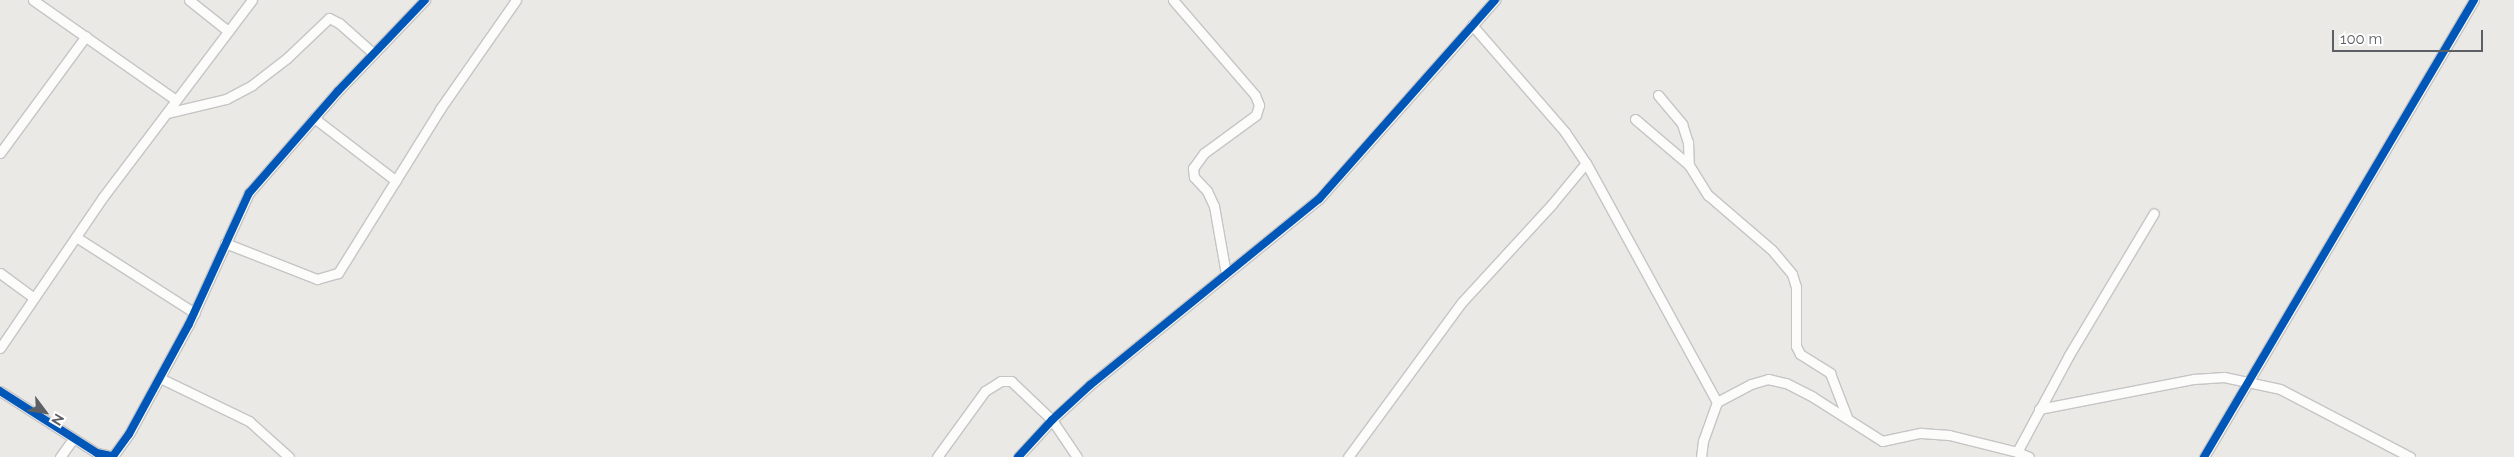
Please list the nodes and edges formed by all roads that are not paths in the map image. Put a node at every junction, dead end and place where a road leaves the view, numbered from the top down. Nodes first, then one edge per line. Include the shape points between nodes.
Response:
1 (33, 0) edge
2 (189, 0) edge
3 (252, 0) edge
4 (426, 0) edge
5 (516, 0) edge
6 (1173, 0) edge
7 (1495, 0) edge
8 (2474, 0) edge
9 (1472, 26) junction
10 (228, 31) junction
11 (86, 36) junction
12 (373, 53) junction
13 (1658, 95) dead end
14 (176, 100) junction
15 (167, 113) junction
16 (314, 118) junction
17 (1635, 119) dead end
18 (0, 153) edge
19 (1586, 163) junction
20 (1689, 165) junction
21 (396, 181) junction
22 (2154, 213) dead end
23 (76, 237) junction
24 (225, 243) junction
25 (0, 274) edge
26 (1226, 274) junction
27 (34, 298) junction
28 (195, 313) junction
29 (0, 348) edge
30 (160, 378) junction
31 (2251, 381) junction
32 (0, 391) edge
33 (1717, 402) junction
34 (2039, 409) junction
35 (1847, 417) junction
36 (1052, 420) junction
37 (73, 439) junction
38 (2017, 452) junction
39 (120, 455) edge
40 (60, 457) edge
41 (289, 457) edge
42 (937, 457) edge
43 (1018, 457) edge
44 (1077, 457) edge
45 (1348, 457) edge
46 (1700, 457) edge
47 (2029, 457) edge
48 (2204, 457) edge
49 (2410, 457) edge

1 - 11 street
2 - 10 street
3 - 10 street
4 - 12 street
5 - 21 street via 440,109
6 - 26 street via 1255,95 1258,105 1256,115 1204,153 1193,168 1194,177 1207,191 1214,206
7 - 9 street
8 - 31 street
9 - 19 street via 1548,111
9 - 26 street via 1319,199
10 - 14 street
11 - 14 street
11 - 18 street
12 - 15 street via 329,18 252,85 226,99
12 - 16 street
13 - 20 street via 1682,124 1688,142
14 - 15 street
15 - 23 street
16 - 21 street
16 - 24 street via 250,193
17 - 20 street
19 - 33 street
19 - 45 street via 1462,302
20 - 35 street via 1708,195 1772,250 1792,274 1796,287 1796,346 1800,354 1830,373
21 - 24 street via 342,266 329,277 317,279
22 - 34 street
23 - 27 street
23 - 28 street
24 - 28 street
25 - 27 street
26 - 36 street
27 - 29 street
28 - 30 street
30 - 39 street
30 - 41 street via 249,421
31 - 34 street via 2224,377 2194,379
31 - 48 street
31 - 49 street via 2280,389
32 - 37 street
33 - 35 street via 1768,379 1786,383
33 - 46 street via 1702,441
34 - 38 street
35 - 38 street via 1882,441 1921,433 1949,435
36 - 42 street via 1011,381 1000,380 985,391
36 - 43 street
36 - 44 street
37 - 39 street via 107,457
37 - 40 street
38 - 47 street

